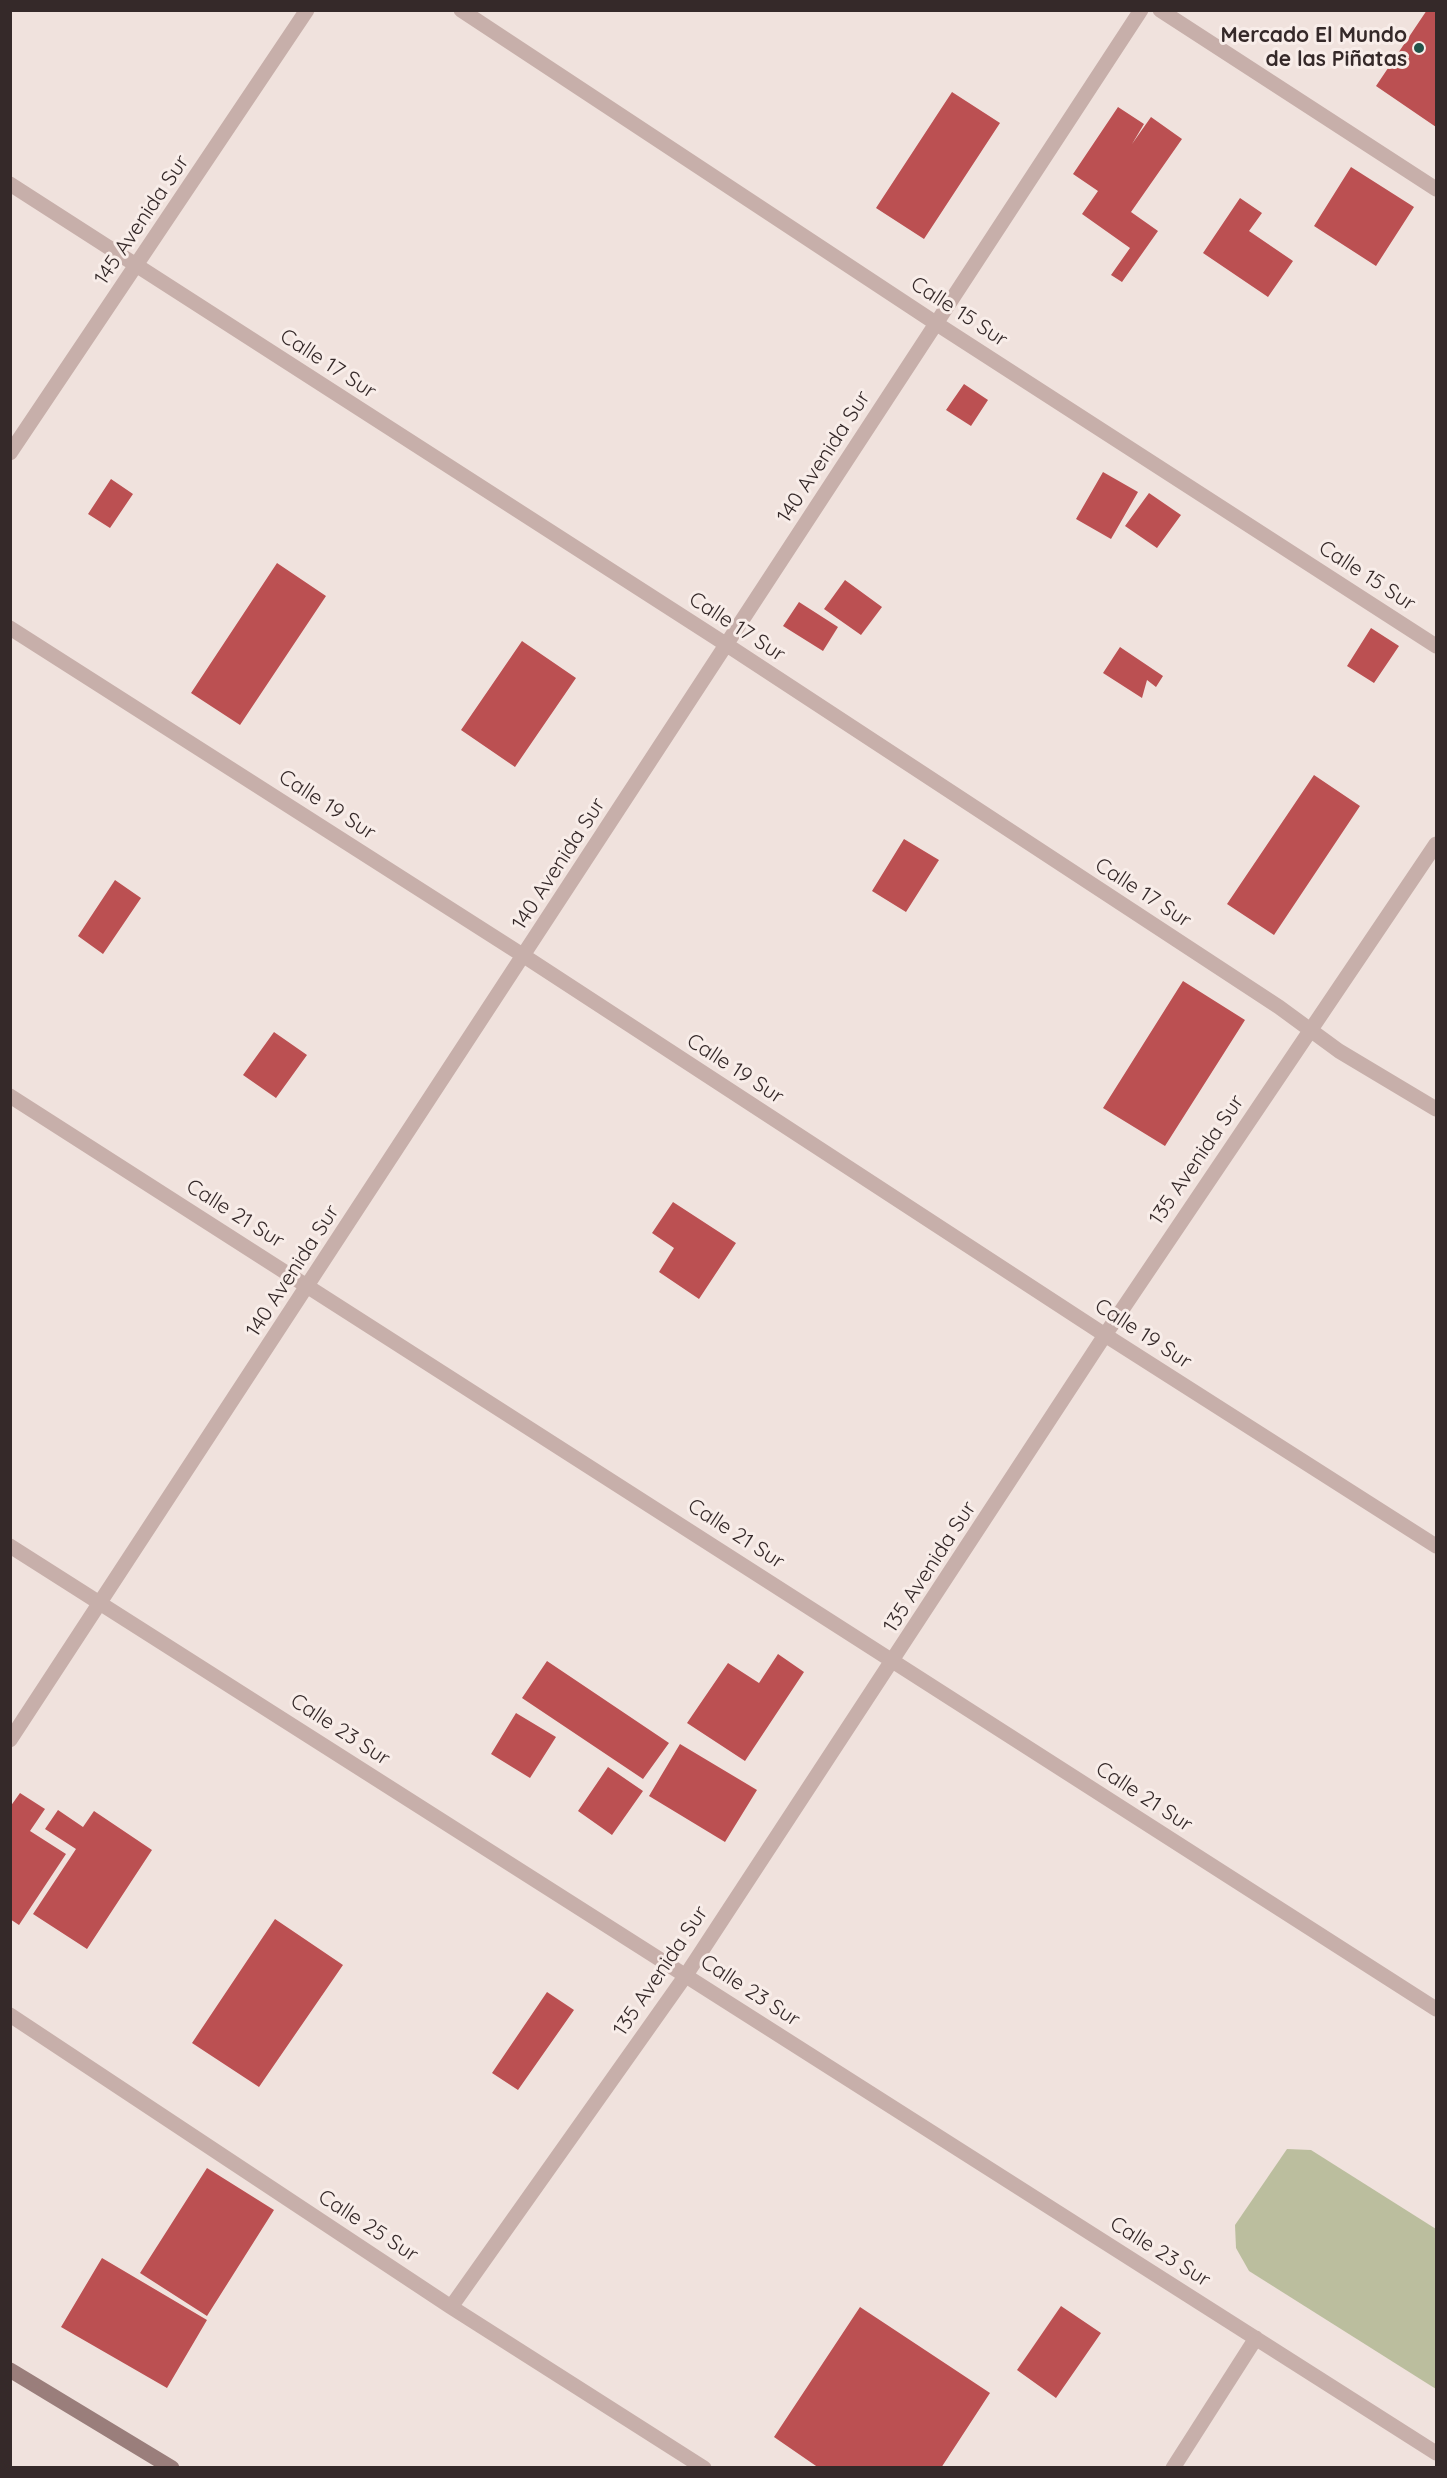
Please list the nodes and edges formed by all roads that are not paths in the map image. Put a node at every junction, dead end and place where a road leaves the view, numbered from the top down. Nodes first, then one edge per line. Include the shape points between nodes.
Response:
1 (308, 10) edge
2 (461, 10) edge
3 (1141, 10) edge
4 (1160, 10) edge
5 (10, 184) edge
6 (1437, 189) edge
7 (136, 266) junction
8 (937, 324) junction
9 (10, 453) edge
10 (10, 628) edge
11 (727, 645) junction
12 (1437, 646) edge
13 (1437, 844) edge
14 (524, 956) junction
15 (1311, 1028) junction
16 (10, 1096) edge
17 (1437, 1109) edge
18 (309, 1286) junction
19 (1106, 1335) junction
20 (10, 1546) edge
21 (1437, 1546) edge
22 (98, 1603) junction
23 (894, 1661) junction
24 (10, 1740) edge
25 (686, 1975) junction
26 (1437, 2009) edge
27 (10, 2015) edge
28 (451, 2307) junction
29 (1256, 2338) junction
30 (10, 2370) edge
31 (1437, 2453) edge
32 (172, 2468) edge
33 (704, 2468) edge
34 (1173, 2468) edge

1 - 7 street, 145 Avenida Sur
2 - 8 street, Calle 15 Sur
3 - 8 street, 140 Avenida Sur
4 - 6 street
5 - 7 street, Calle 17 Sur
7 - 9 street, 145 Avenida Sur
7 - 11 street, Calle 17 Sur
8 - 11 street, 140 Avenida Sur
8 - 12 street, Calle 15 Sur
10 - 14 street, Calle 19 Sur
11 - 14 street, 140 Avenida Sur
11 - 15 street, Calle 17 Sur
13 - 15 street, 135 Avenida Sur
14 - 18 street, 140 Avenida Sur
14 - 19 street, Calle 19 Sur
15 - 17 street, Calle 17 Sur via 1339,1051
15 - 19 street, 135 Avenida Sur
16 - 18 street, Calle 21 Sur
18 - 22 street, 140 Avenida Sur
18 - 23 street, Calle 21 Sur
19 - 21 street, Calle 19 Sur
19 - 23 street, 135 Avenida Sur
20 - 22 street, Calle 23 Sur
22 - 24 street, 140 Avenida Sur
22 - 25 street, Calle 23 Sur
23 - 25 street, 135 Avenida Sur
23 - 26 street, Calle 21 Sur
25 - 28 street, 135 Avenida Sur
25 - 29 street, Calle 23 Sur
27 - 28 street, Calle 25 Sur
28 - 33 street, Calle 25 Sur
29 - 31 street, Calle 23 Sur
29 - 34 street
30 - 32 main road

